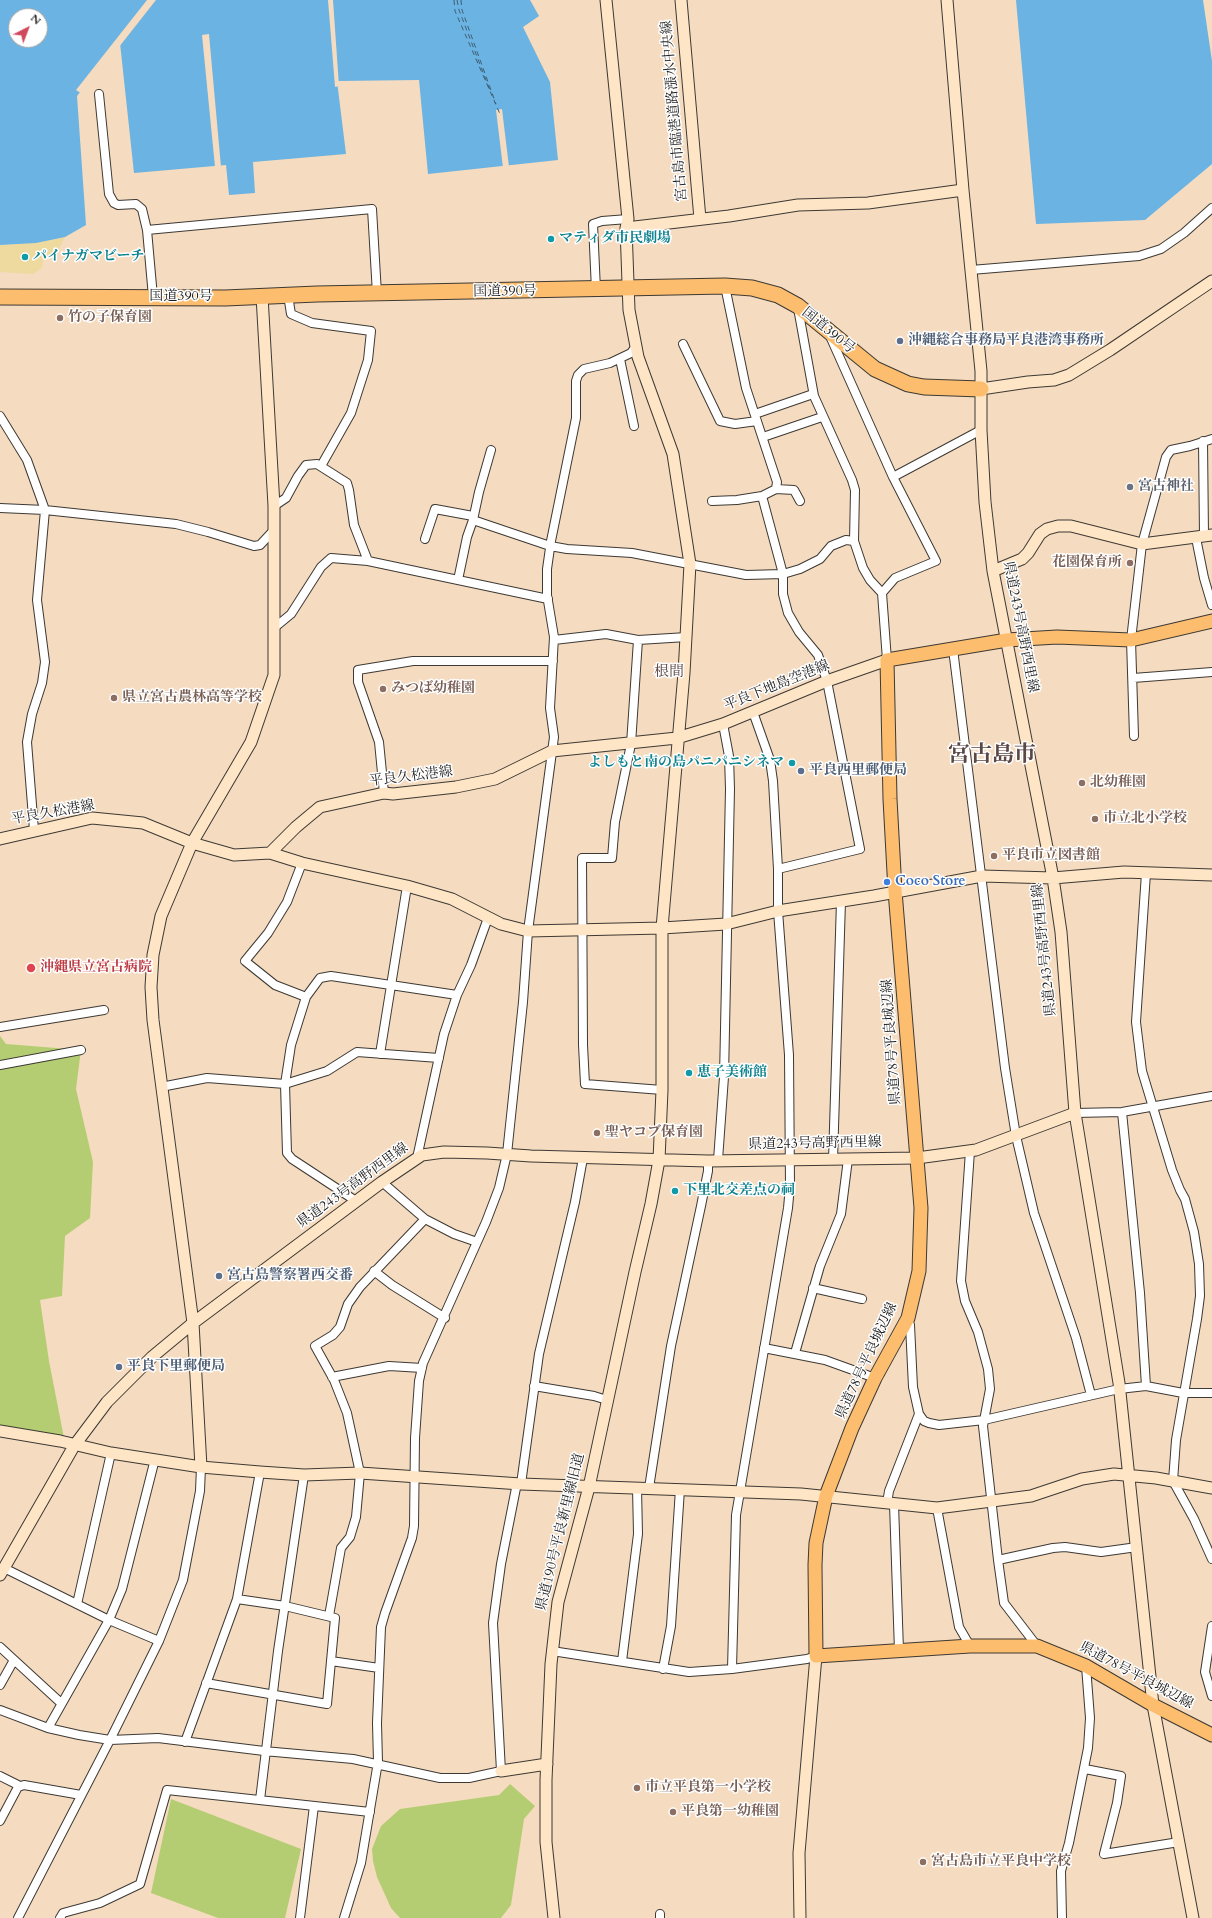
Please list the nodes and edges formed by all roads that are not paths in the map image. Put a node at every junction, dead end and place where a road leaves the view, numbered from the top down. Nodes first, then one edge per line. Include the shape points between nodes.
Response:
1 (606, 0) edge
2 (680, 0) edge
3 (947, 0) edge
4 (99, 94) dead end
5 (963, 190) junction
6 (1212, 208) edge
7 (700, 219) junction
8 (627, 223) junction
9 (147, 230) junction
10 (971, 270) junction
11 (1212, 281) edge
12 (726, 286) junction
13 (629, 288) junction
14 (596, 290) junction
15 (377, 294) junction
16 (262, 296) junction
17 (288, 296) junction
18 (0, 297) edge
19 (153, 297) junction
20 (798, 306) junction
21 (827, 330) junction
22 (683, 344) dead end
23 (636, 346) junction
24 (620, 359) junction
25 (981, 389) junction
26 (813, 394) junction
27 (0, 416) edge
28 (756, 417) junction
29 (822, 417) junction
30 (634, 426) dead end
31 (981, 430) junction
32 (762, 437) junction
33 (1212, 439) edge
34 (1203, 441) junction
35 (491, 450) dead end
36 (321, 466) junction
37 (893, 477) junction
38 (776, 488) junction
39 (762, 496) junction
40 (712, 501) dead end
41 (800, 502) dead end
42 (274, 506) junction
43 (0, 508) edge
44 (45, 510) junction
45 (473, 518) junction
46 (274, 530) junction
47 (1204, 536) edge
48 (425, 539) dead end
49 (854, 541) junction
50 (1142, 544) junction
51 (550, 546) junction
52 (368, 561) junction
53 (690, 564) junction
54 (993, 571) junction
55 (783, 574) junction
56 (458, 580) junction
57 (882, 593) junction
58 (548, 600) junction
59 (1212, 604) edge
60 (1212, 621) edge
61 (274, 628) junction
62 (687, 637) junction
63 (554, 640) junction
64 (638, 640) junction
65 (1007, 640) junction
66 (1131, 640) junction
67 (953, 649) junction
68 (887, 660) junction
69 (553, 661) junction
70 (1212, 672) edge
71 (1133, 678) junction
72 (827, 681) junction
73 (753, 712) junction
74 (723, 724) junction
75 (1134, 736) dead end
76 (677, 738) junction
77 (631, 744) junction
78 (552, 751) junction
79 (384, 793) junction
80 (34, 830) junction
81 (0, 839) edge
82 (192, 843) junction
83 (270, 853) junction
84 (302, 864) junction
85 (778, 869) junction
86 (1146, 873) junction
87 (1212, 875) edge
88 (982, 876) junction
89 (1053, 878) junction
90 (407, 886) junction
91 (895, 890) junction
92 (841, 901) junction
93 (778, 911) junction
94 (488, 918) junction
95 (726, 924) junction
96 (583, 928) junction
97 (662, 928) junction
98 (528, 931) junction
99 (390, 985) junction
100 (457, 995) junction
101 (306, 997) junction
102 (104, 1010) dead end
103 (0, 1027) edge
104 (81, 1050) dead end
105 (380, 1054) junction
106 (439, 1058) junction
107 (0, 1065) edge
108 (285, 1084) junction
109 (161, 1086) junction
110 (662, 1090) junction
111 (1212, 1096) edge
112 (1153, 1106) junction
113 (1122, 1112) junction
114 (1075, 1113) junction
115 (1016, 1136) junction
116 (970, 1151) junction
117 (507, 1154) junction
118 (417, 1158) junction
119 (583, 1158) junction
120 (917, 1158) junction
121 (660, 1160) junction
122 (833, 1160) junction
123 (848, 1160) junction
124 (713, 1161) junction
125 (790, 1161) junction
126 (382, 1182) junction
127 (356, 1201) junction
128 (425, 1219) junction
129 (477, 1242) junction
130 (374, 1271) junction
131 (813, 1288) junction
132 (862, 1299) dead end
133 (444, 1318) junction
134 (908, 1318) junction
135 (193, 1323) junction
136 (764, 1348) junction
137 (795, 1353) junction
138 (422, 1368) junction
139 (332, 1377) junction
140 (875, 1378) junction
141 (534, 1386) junction
142 (1146, 1386) junction
143 (1119, 1389) junction
144 (1183, 1393) junction
145 (1212, 1393) edge
146 (1091, 1396) junction
147 (607, 1400) junction
148 (919, 1414) junction
149 (984, 1420) junction
150 (0, 1431) edge
151 (74, 1446) junction
152 (111, 1453) junction
153 (155, 1459) junction
154 (201, 1467) junction
155 (260, 1472) junction
156 (360, 1474) junction
157 (304, 1475) junction
158 (1129, 1476) junction
159 (414, 1477) junction
160 (1173, 1481) junction
161 (519, 1484) junction
162 (589, 1487) junction
163 (637, 1488) junction
164 (649, 1488) junction
165 (1212, 1488) edge
166 (680, 1489) junction
167 (740, 1492) junction
168 (826, 1496) junction
169 (992, 1500) junction
170 (890, 1503) junction
171 (937, 1508) junction
172 (1137, 1547) junction
173 (1212, 1559) edge
174 (998, 1560) junction
175 (2, 1572) edge
176 (238, 1599) junction
177 (77, 1604) junction
178 (285, 1606) junction
179 (329, 1616) junction
180 (109, 1620) junction
181 (1212, 1626) edge
182 (159, 1641) junction
183 (970, 1646) junction
184 (1037, 1646) junction
185 (0, 1647) edge
186 (899, 1650) junction
187 (552, 1651) junction
188 (816, 1656) junction
189 (14, 1660) junction
190 (331, 1661) junction
191 (622, 1661) junction
192 (1086, 1666) junction
193 (379, 1668) junction
194 (663, 1669) junction
195 (732, 1669) junction
196 (206, 1683) junction
197 (0, 1685) edge
198 (272, 1694) junction
199 (1212, 1696) edge
200 (61, 1703) junction
201 (1153, 1705) junction
202 (0, 1710) edge
203 (48, 1728) junction
204 (1212, 1735) edge
205 (110, 1740) junction
206 (185, 1742) junction
207 (264, 1752) junction
208 (378, 1764) junction
209 (547, 1764) junction
210 (1085, 1769) junction
211 (501, 1771) junction
212 (0, 1776) edge
213 (20, 1786) junction
214 (82, 1795) junction
215 (260, 1800) junction
216 (314, 1806) junction
217 (370, 1812) junction
218 (0, 1821) edge
219 (1179, 1842) junction
220 (18, 1918) edge
221 (60, 1918) edge
222 (300, 1918) edge
223 (344, 1918) edge
224 (554, 1918) edge
225 (800, 1918) edge
226 (1062, 1918) edge
227 (1193, 1918) edge

1 - 8 street, 県道190号平良新里線旧道
2 - 7 street, 宮古島市臨港道路漲水中央線
3 - 5 street, 県道243号高野西里線
4 - 9 street via 111,200 118,205 140,206
5 - 7 street via 868,202 798,205
5 - 10 street, 県道243号高野西里線
6 - 10 street via 1161,249 1139,256
7 - 8 street
8 - 13 street, 県道190号平良新里線旧道
8 - 14 street via 602,221 593,224
9 - 15 street via 372,209
9 - 19 street
10 - 25 street, 県道243号高野西里線
11 - 25 street via 1069,376
12 - 13 highway, 国道390号
12 - 20 highway, 国道390号 via 772,293
12 - 28 street via 746,388
13 - 14 highway, 国道390号
13 - 23 street, 県道190号平良新里線旧道
14 - 15 highway, 国道390号
15 - 17 highway, 国道390号
16 - 17 highway, 国道390号
16 - 19 highway, 国道390号
16 - 42 street
17 - 36 street via 291,314 312,323 371,331 368,360 351,413
18 - 19 highway, 国道390号
20 - 21 highway, 国道390号
20 - 26 street
21 - 25 highway, 国道390号 via 875,369 908,384
21 - 37 street
22 - 28 street via 720,421 735,424
23 - 24 street via 631,353
23 - 53 street, 県道190号平良新里線旧道 via 674,454
24 - 30 street
24 - 51 street via 584,369 576,382 574,434
25 - 31 street, 県道243号高野西里線
26 - 28 street
26 - 29 street
27 - 44 street via 27,460
28 - 32 street
29 - 32 street
29 - 49 street via 852,480
31 - 37 street
31 - 54 street, 県道243号高野西里線 via 985,502
32 - 38 street via 777,482
33 - 34 street
34 - 47 street
34 - 50 street via 1171,450 1166,457
35 - 45 street
36 - 42 street via 306,465 286,498
36 - 52 street via 347,483 354,525
37 - 57 street via 936,561 895,578
38 - 39 street
38 - 41 street via 794,490
39 - 40 street
39 - 55 street
42 - 46 street
43 - 44 street
44 - 46 street via 176,524 254,546 260,544
44 - 80 street via 37,600 45,662 27,742
45 - 48 street via 435,509
45 - 51 street
45 - 56 street
46 - 61 street
47 - 50 street
47 - 59 street via 1204,578
49 - 55 street via 846,540 831,546 820,559
49 - 57 street via 863,568
50 - 54 street via 1071,526 1058,526 1040,534 1022,559
50 - 66 street
51 - 53 street via 632,553
51 - 58 street via 547,569
52 - 56 street
52 - 61 street via 331,558 321,567 291,614
53 - 55 street via 746,575
53 - 62 street, 県道190号平良新里線旧道
54 - 65 street, 県道243号高野西里線
55 - 72 street via 783,594 788,614 818,655
56 - 58 street
57 - 68 street
58 - 63 street
60 - 66 main road
61 - 82 street via 274,675 250,742
62 - 64 street
62 - 76 street, 県道190号平良新里線旧道
63 - 64 street via 606,634
63 - 69 street
64 - 77 street
65 - 66 main road via 1057,637
65 - 67 main road
65 - 89 street, 県道243号高野西里線
66 - 71 street
67 - 68 main road
67 - 88 street
68 - 72 street, 平良下地島空港線
68 - 91 main road, 県道78号平良城辺線
69 - 78 street via 550,708 554,737
69 - 79 street via 412,661 358,670 358,682 379,742
70 - 71 street
71 - 75 street
72 - 73 street, 平良下地島空港線
72 - 85 street via 860,849
73 - 74 street, 平良下地島空港線
73 - 85 street via 770,760
74 - 76 street, 平良下地島空港線
74 - 95 street via 729,756 730,789
76 - 77 street, 平良久松港線
76 - 97 street, 県道190号平良新里線旧道
77 - 78 street, 平良久松港線
77 - 96 street via 615,822 612,858 582,858
78 - 79 street, 平良久松港線 via 495,779 456,787
78 - 98 street
79 - 83 street, 平良久松港線 via 320,807
80 - 81 street, 平良久松港線
80 - 82 street, 平良久松港線 via 92,818 142,823
82 - 83 street, 平良久松港線 via 234,855
82 - 109 street via 161,916 153,955 153,1020
83 - 84 street
84 - 90 street
84 - 101 street via 287,902 245,961 275,985
85 - 93 street
86 - 87 street
86 - 89 street via 1124,872
86 - 112 street via 1136,1022 1142,1071
88 - 89 street
88 - 91 street
88 - 115 street via 1005,1068
89 - 114 street, 県道243号高野西里線 via 1061,932
90 - 94 street via 452,899
90 - 99 street
91 - 92 street
91 - 120 main road, 県道78号平良城辺線
92 - 93 street
92 - 122 street
93 - 95 street
93 - 125 street via 789,1055
94 - 98 street
94 - 100 street
95 - 97 street
95 - 124 street via 724,1077
96 - 97 street
96 - 98 street
96 - 110 street via 586,1084
97 - 110 street, 県道190号平良新里線旧道
98 - 117 street
99 - 100 street
99 - 101 street via 325,976 320,978
99 - 105 street
100 - 106 street
101 - 108 street via 291,1045
102 - 103 street
104 - 107 street
105 - 106 street
105 - 108 street via 357,1052 326,1071
106 - 118 street
108 - 109 street via 207,1078
108 - 127 street via 287,1153 292,1160
109 - 135 street
110 - 121 street, 県道190号平良新里線旧道
111 - 112 street
112 - 113 street
112 - 144 street via 1175,1177 1185,1199 1199,1264 1198,1319
113 - 114 street
113 - 142 street via 1140,1293
114 - 115 street, 県道243号高野西里線
114 - 143 street
115 - 116 street, 県道243号高野西里線
115 - 146 street via 1034,1213 1076,1338
116 - 120 street, 県道243号高野西里線
116 - 149 street via 961,1281 988,1370 990,1389
117 - 118 street, 県道243号高野西里線 via 444,1152
117 - 119 street, 県道243号高野西里線
117 - 129 street via 499,1188
118 - 126 street, 県道243号高野西里線
119 - 121 street, 県道243号高野西里線
119 - 141 street via 545,1324
120 - 123 street, 県道243号高野西里線
120 - 134 main road, 県道78号平良城辺線 via 921,1208 919,1271
121 - 124 street, 県道243号高野西里線
121 - 147 street, 県道190号平良新里線旧道
122 - 123 street, 県道243号高野西里線
122 - 125 street, 県道243号高野西里線
123 - 131 street via 841,1214
124 - 125 street, 県道243号高野西里線
124 - 164 street via 671,1346
125 - 136 street via 788,1208
126 - 127 street, 県道243号高野西里線
126 - 128 street
127 - 135 street, 県道243号高野西里線
128 - 129 street
128 - 130 street
129 - 133 street
130 - 133 street
130 - 139 street via 348,1304 340,1327 333,1335 315,1346
131 - 132 street
131 - 137 street
133 - 138 street
134 - 140 main road, 県道78号平良城辺線
134 - 148 street
135 - 151 street, 県道243号高野西里線 via 152,1357 107,1402
135 - 154 street
136 - 137 street
136 - 167 street
137 - 140 street via 825,1360
138 - 139 street via 389,1366
138 - 159 street
139 - 156 street via 347,1413
140 - 168 main road, 県道78号平良城辺線 via 852,1428
141 - 147 street
141 - 161 street
142 - 143 street
142 - 144 street
143 - 146 street
143 - 158 street
144 - 145 street
144 - 160 street
146 - 149 street
147 - 162 street, 県道190号平良新里線旧道
148 - 149 street via 924,1421 939,1425
148 - 170 street via 889,1491
149 - 169 street
150 - 151 street via 60,1441
151 - 152 street
151 - 175 street, 県道243号高野西里線
152 - 153 street
152 - 177 street
153 - 154 street
153 - 180 street via 122,1589
154 - 155 street
154 - 182 street via 200,1491 183,1580
155 - 157 street
155 - 176 street
156 - 157 street
156 - 159 street
156 - 179 street via 356,1517 350,1537 341,1548
157 - 178 street
158 - 160 street
158 - 169 street via 1114,1474 1089,1478 1031,1496
158 - 172 street
159 - 161 street
159 - 193 street via 412,1538 381,1627
160 - 165 street
160 - 173 street via 1194,1518
161 - 162 street
161 - 211 street via 501,1564 493,1623
162 - 163 street
162 - 187 street, 県道190号平良新里線旧道 via 558,1602
163 - 164 street
163 - 191 street via 638,1534
164 - 166 street
166 - 167 street
166 - 194 street via 672,1626
167 - 168 street
167 - 195 street via 735,1532
168 - 170 street
168 - 188 main road, 県道78号平良城辺線 via 815,1565
169 - 171 street
169 - 174 street
170 - 171 street
170 - 186 street
171 - 183 street via 959,1627
172 - 174 street via 1101,1552 1053,1548
172 - 201 street
174 - 184 street via 1004,1603
175 - 177 street
176 - 178 street
176 - 196 street
177 - 180 street
178 - 179 street
178 - 198 street
179 - 190 street via 335,1618
180 - 182 street
180 - 200 street
181 - 199 street via 1205,1672
182 - 205 street
183 - 184 main road, 県道78号平良城辺線
183 - 186 main road, 県道78号平良城辺線
184 - 192 main road, 県道78号平良城辺線
185 - 189 street
186 - 188 main road, 県道78号平良城辺線
187 - 191 street
187 - 209 street, 県道190号平良新里線旧道
188 - 195 street
188 - 225 street via 799,1853
189 - 197 street
189 - 200 street
190 - 193 street
190 - 198 street via 327,1704
191 - 194 street
192 - 201 main road, 県道78号平良城辺線
192 - 210 street via 1090,1718
193 - 208 street
194 - 195 street via 689,1672
196 - 198 street
196 - 206 street
198 - 207 street
200 - 203 street
201 - 204 main road, 県道78号平良城辺線
201 - 219 street
202 - 203 street
203 - 205 street
205 - 206 street via 158,1738
205 - 214 street
206 - 207 street
207 - 208 street via 352,1759
207 - 215 street
208 - 211 street via 440,1778 469,1778
208 - 217 street
209 - 211 street
209 - 224 street, 県道190号平良新里線旧道 via 546,1842
210 - 219 street via 1121,1776 1116,1811 1104,1854
210 - 226 street via 1061,1871
212 - 213 street
213 - 214 street
213 - 218 street
214 - 220 street
215 - 216 street
215 - 221 street via 167,1790 140,1884 100,1903 63,1913
216 - 217 street
216 - 222 street via 313,1831
217 - 223 street via 361,1863
219 - 227 street

